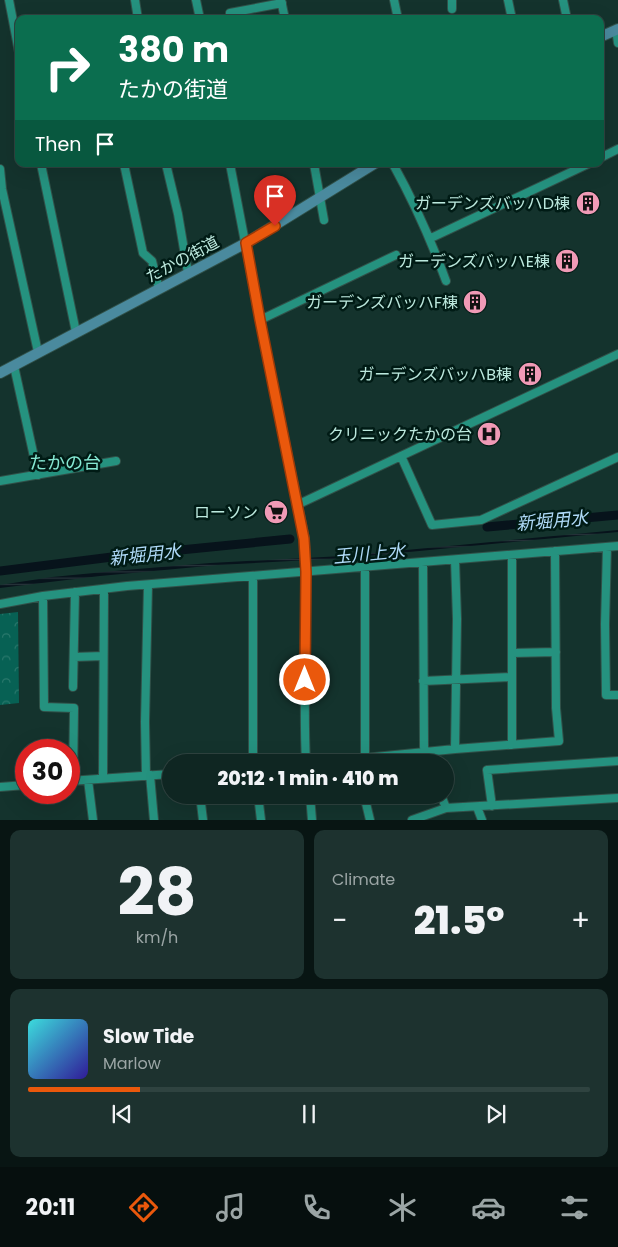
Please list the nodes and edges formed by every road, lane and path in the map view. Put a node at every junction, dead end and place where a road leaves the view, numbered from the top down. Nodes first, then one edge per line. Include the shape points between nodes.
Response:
1 (9, 0) edge
2 (135, 0) edge
3 (196, 0) edge
4 (394, 0) edge
5 (452, 0) edge
6 (508, 0) edge
7 (563, 0) edge
8 (282, 1) edge
9 (452, 9) dead end
10 (230, 13) dead end
11 (137, 15) edge
12 (199, 15) edge
13 (284, 15) edge
14 (397, 15) edge
15 (511, 15) edge
16 (566, 15) edge
17 (617, 29) edge
18 (15, 31) edge
19 (604, 35) edge
20 (618, 43) edge
21 (618, 150) edge
22 (604, 156) edge
23 (42, 167) edge
24 (125, 167) edge
25 (167, 167) edge
26 (231, 167) edge
27 (315, 167) edge
28 (369, 167) edge
29 (395, 167) edge
30 (582, 167) edge
31 (0, 169) edge
32 (320, 196) junction
33 (324, 220) dead end
34 (430, 238) junction
35 (246, 243) junction
36 (396, 255) dead end
37 (188, 274) junction
38 (446, 282) dead end
39 (159, 289) junction
40 (260, 320) junction
41 (76, 332) junction
42 (38, 352) junction
43 (618, 354) edge
44 (14, 366) junction
45 (0, 373) edge
46 (401, 456) junction
47 (618, 456) edge
48 (116, 461) dead end
49 (38, 475) junction
50 (0, 481) edge
51 (299, 504) junction
52 (618, 546) edge
53 (607, 547) junction
54 (556, 551) junction
55 (512, 554) junction
56 (455, 560) junction
57 (423, 562) junction
58 (365, 567) junction
59 (306, 572) junction
60 (253, 577) junction
61 (148, 585) junction
62 (104, 589) junction
63 (75, 592) junction
64 (43, 596) junction
65 (0, 604) edge
66 (556, 652) junction
67 (512, 654) junction
68 (103, 656) junction
69 (74, 657) junction
70 (512, 676) junction
71 (456, 680) junction
72 (424, 681) junction
73 (73, 687) dead end
74 (618, 695) edge
75 (73, 739) edge
76 (512, 745) junction
77 (455, 749) junction
78 (425, 752) junction
79 (253, 754) edge
80 (306, 754) edge
81 (365, 754) edge
82 (405, 754) edge
83 (618, 761) edge
84 (162, 775) edge
85 (148, 776) junction
86 (103, 778) junction
87 (80, 780) edge
88 (88, 780) junction
89 (15, 786) edge
90 (0, 787) edge
91 (618, 798) edge
92 (201, 804) edge
93 (259, 804) edge
94 (311, 804) edge
95 (366, 804) edge
96 (444, 804) edge
97 (492, 806) junction
98 (477, 807) junction
99 (446, 808) junction
100 (92, 820) edge
101 (154, 820) edge
102 (203, 820) edge
103 (261, 820) edge
104 (312, 820) edge
105 (370, 820) edge
106 (412, 820) edge
107 (482, 820) edge

1 - 18 street
2 - 11 street
3 - 12 street
4 - 14 street
5 - 9 street
6 - 15 street
7 - 16 street
8 - 10 street
8 - 13 street
17 - 19 street
17 - 20 street
21 - 22 street
23 - 41 street
24 - 39 street via 143,253 152,261
25 - 37 street
26 - 35 street
27 - 32 street
28 - 32 street, たかの街道
29 - 34 street
30 - 34 street
31 - 42 street
32 - 33 street
32 - 35 street, たかの街道
34 - 38 street
35 - 37 street, たかの街道
35 - 40 street
36 - 40 street
37 - 39 street, たかの街道
39 - 41 street, たかの街道
40 - 51 street
41 - 42 street, たかの街道
42 - 44 street, たかの街道
43 - 46 street
44 - 45 street, たかの街道
44 - 49 street
46 - 47 street via 432,525 481,520
46 - 51 street
48 - 49 street
49 - 50 street
51 - 59 street
52 - 53 street
53 - 54 street
53 - 74 street via 606,695
54 - 55 street
54 - 66 street
55 - 56 street
55 - 67 street
56 - 57 street
56 - 71 street
57 - 58 street
57 - 72 street
58 - 59 street
58 - 81 street
59 - 60 street
59 - 80 street
60 - 61 street
60 - 79 street
61 - 62 street
61 - 85 street via 144,722
62 - 63 street
62 - 68 street
63 - 64 street
63 - 69 street
64 - 65 street
64 - 75 street via 44,707 74,708
66 - 67 street
66 - 76 street via 559,740
67 - 70 street
68 - 69 street
68 - 86 street
69 - 73 street
70 - 71 street
70 - 76 street
71 - 72 street
71 - 77 street
72 - 78 street
76 - 77 street
77 - 78 street
78 - 82 street
83 - 97 street via 488,770
84 - 85 street
85 - 86 street
85 - 101 street
86 - 88 street
87 - 88 street
88 - 100 street
89 - 90 street
91 - 97 street
92 - 102 street
93 - 103 street
94 - 104 street
95 - 105 street
96 - 99 street
97 - 98 street
98 - 99 street
98 - 107 street
99 - 106 street

